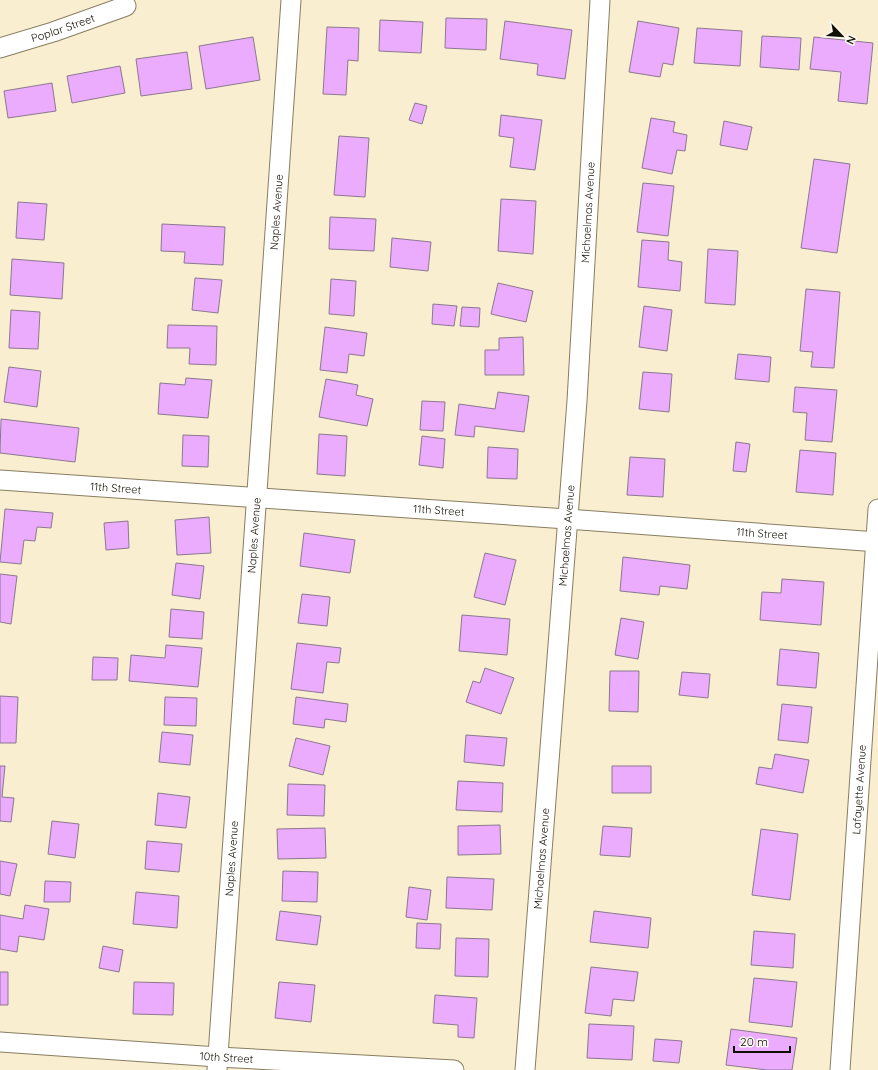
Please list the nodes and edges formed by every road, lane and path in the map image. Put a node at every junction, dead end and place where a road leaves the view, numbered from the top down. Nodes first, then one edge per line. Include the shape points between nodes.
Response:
1 (291, 0) edge
2 (600, 0) edge
3 (126, 6) dead end
4 (0, 48) edge
5 (0, 480) edge
6 (257, 497) junction
7 (878, 509) edge
8 (567, 519) junction
9 (877, 542) edge
10 (0, 1042) edge
11 (218, 1064) edge
12 (454, 1070) edge
13 (525, 1070) edge
14 (840, 1070) edge

1 - 6 street, Naples Avenue
2 - 8 street, Michaelmas Avenue
3 - 4 street, Poplar Street
5 - 6 street, 11th Street
6 - 8 street, 11th Street
6 - 11 street, Naples Avenue
7 - 9 street, Lafayette Avenue
8 - 9 street, 11th Street
8 - 13 street, Michaelmas Avenue
9 - 14 street, Lafayette Avenue
10 - 11 street, 10th Street
11 - 12 street, 10th Street

